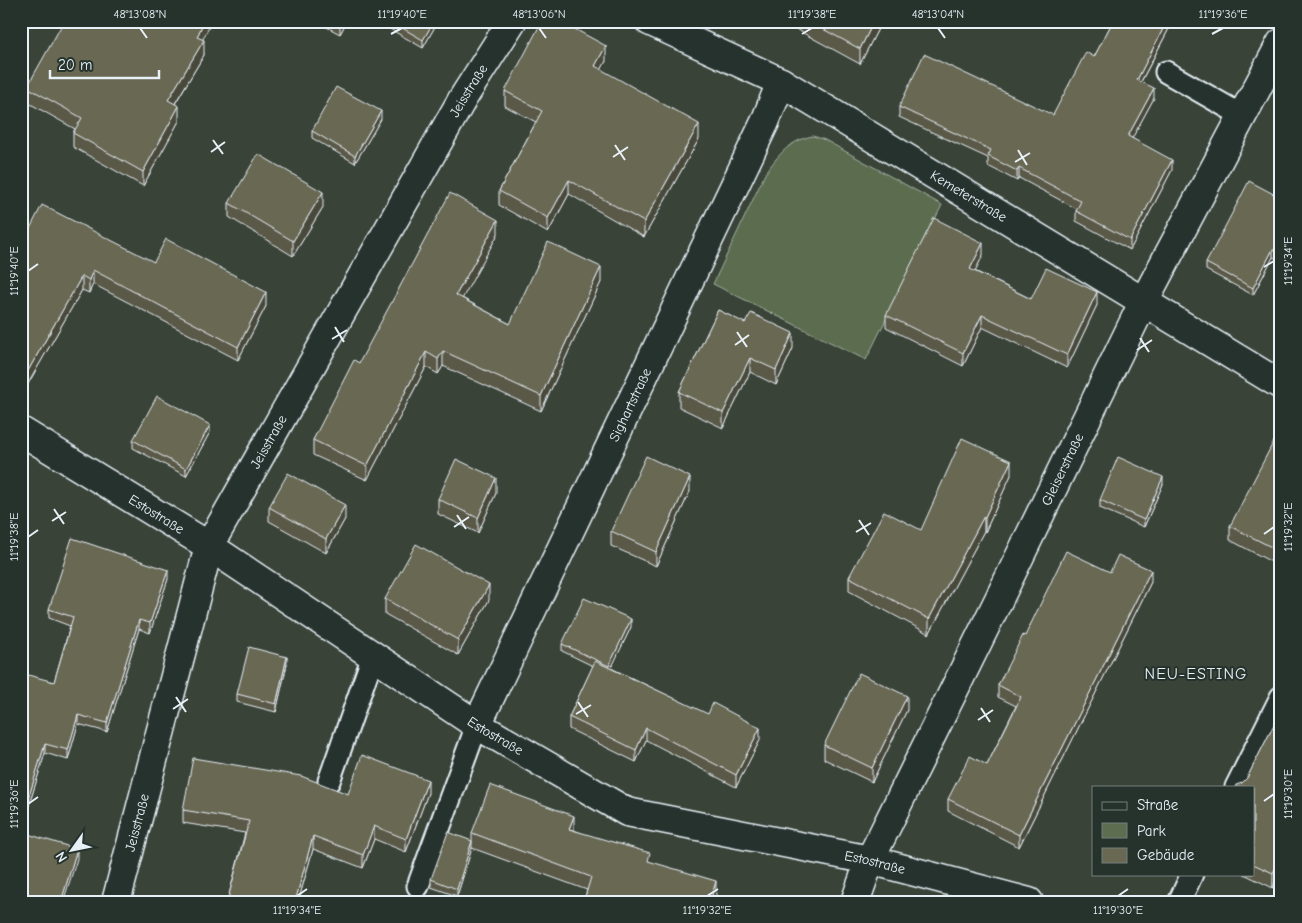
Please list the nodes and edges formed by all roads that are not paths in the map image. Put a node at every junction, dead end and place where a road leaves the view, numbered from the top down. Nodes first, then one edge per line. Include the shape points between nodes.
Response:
1 (512, 21) edge
2 (649, 21) edge
3 (1281, 43) edge
4 (1166, 72) dead end
5 (781, 82) junction
6 (1243, 116) junction
7 (1144, 301) junction
8 (1281, 385) edge
9 (21, 431) edge
10 (209, 546) junction
11 (373, 656) junction
12 (1281, 697) edge
13 (477, 725) junction
14 (329, 781) dead end
15 (1236, 786) edge
16 (870, 860) junction
17 (1191, 876) edge
18 (418, 886) dead end
19 (116, 902) edge
20 (856, 902) edge
21 (1029, 902) edge
22 (1179, 902) edge

1 - 10 street, Jeisstraße via 463,98
2 - 5 street, Kemeterstraße
3 - 6 street, Gleiserstraße
4 - 6 lane
5 - 7 street, Kemeterstraße
5 - 13 street, Sighartstraße
6 - 7 street, Gleiserstraße
7 - 8 street, Kemeterstraße
7 - 16 street, Gleiserstraße
9 - 10 street, Estostraße
10 - 11 street, Estostraße
10 - 19 street, Jeisstraße
11 - 13 street, Estostraße
11 - 14 lane
12 - 15 lane
13 - 16 street, Estostraße via 627,812
13 - 18 lane
16 - 20 street, Gleiserstraße
16 - 21 street, Estostraße
17 - 22 lane

